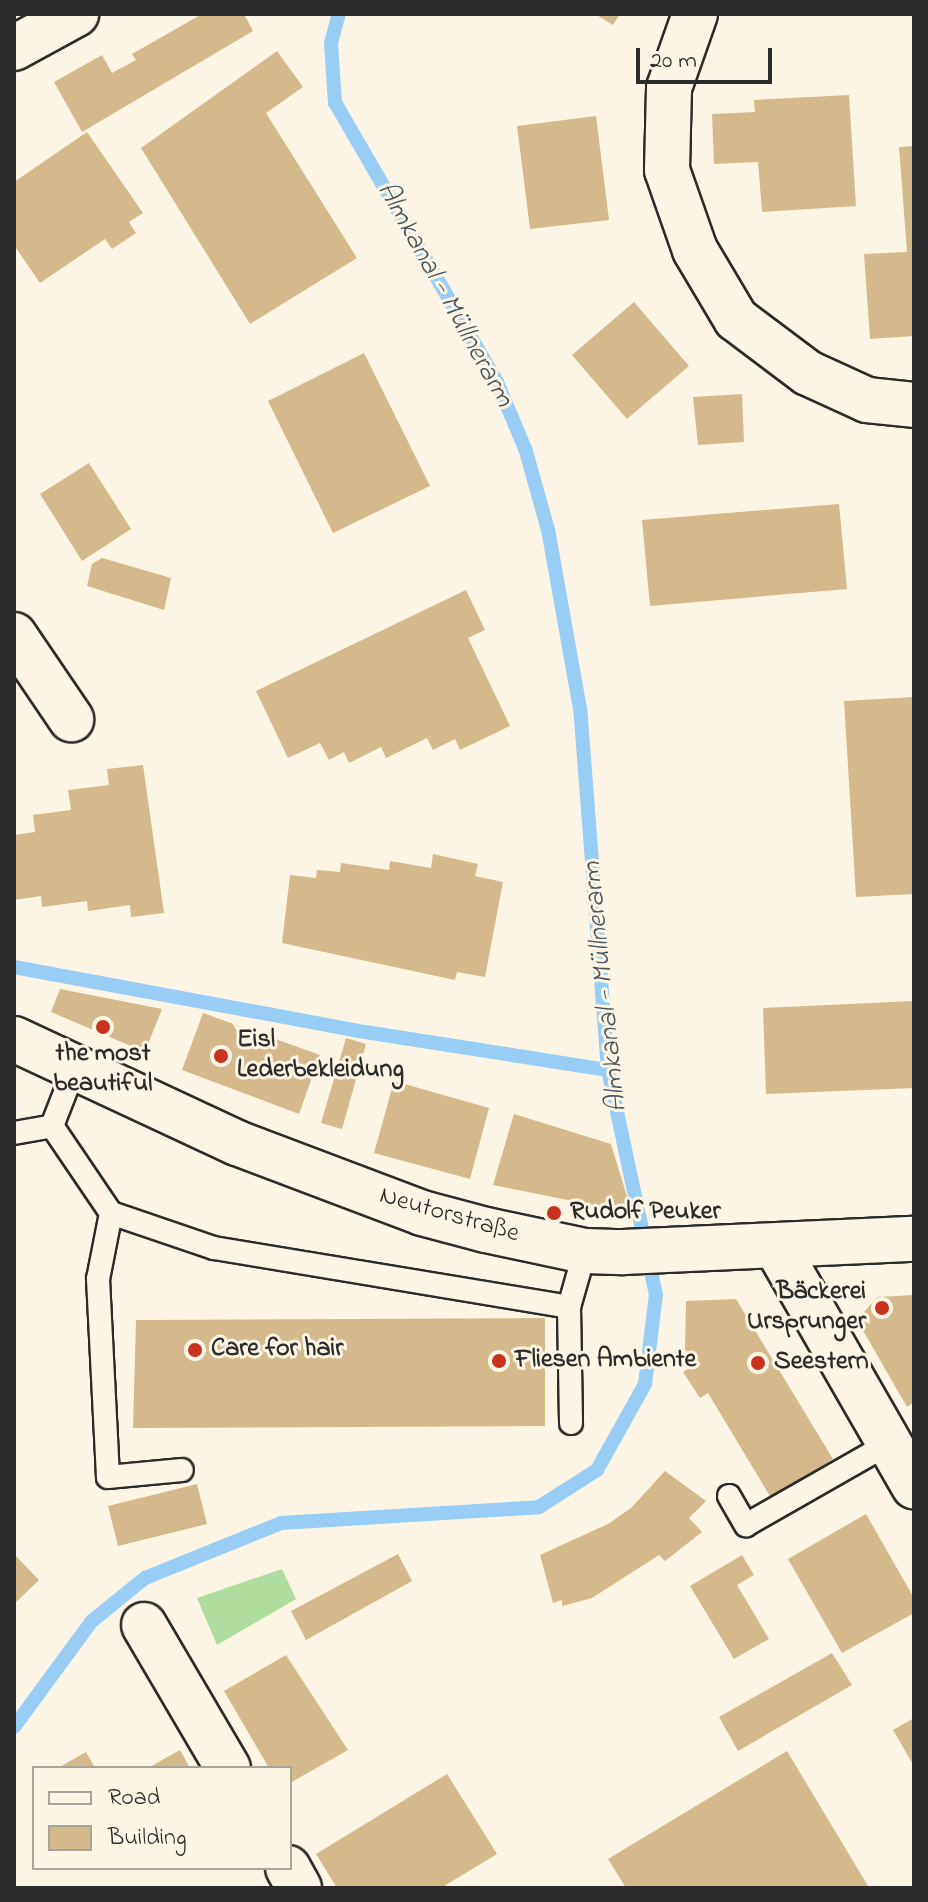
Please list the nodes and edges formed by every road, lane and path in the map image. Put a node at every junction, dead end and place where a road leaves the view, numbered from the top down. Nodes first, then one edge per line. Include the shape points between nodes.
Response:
1 (76, 14) edge
2 (695, 14) edge
3 (14, 48) edge
4 (914, 405) edge
5 (14, 635) edge
6 (71, 719) dead end
7 (14, 1039) edge
8 (75, 1067) junction
9 (52, 1126) junction
10 (14, 1133) edge
11 (111, 1213) junction
12 (914, 1239) edge
13 (777, 1248) junction
14 (604, 1252) junction
15 (569, 1307) junction
16 (571, 1423) dead end
17 (890, 1443) junction
18 (182, 1470) dead end
19 (914, 1486) edge
20 (729, 1496) dead end
21 (144, 1625) dead end
22 (227, 1766) edge
23 (289, 1870) edge
24 (299, 1888) edge

1 - 3 street
2 - 4 street via 669,88 667,170 695,250 736,319 808,373 867,400
5 - 6 street
7 - 8 street, Neutorstraße
8 - 9 lane
8 - 14 street, Neutorstraße via 237,1143 422,1213
9 - 10 lane
9 - 11 lane via 82,1178
11 - 15 lane via 214,1248
11 - 18 lane via 98,1279 108,1477
12 - 13 street, Neutorstraße
13 - 14 street, Neutorstraße
13 - 17 street
14 - 15 lane
15 - 16 lane
17 - 19 street
17 - 20 lane via 746,1525
21 - 22 street
23 - 24 street

